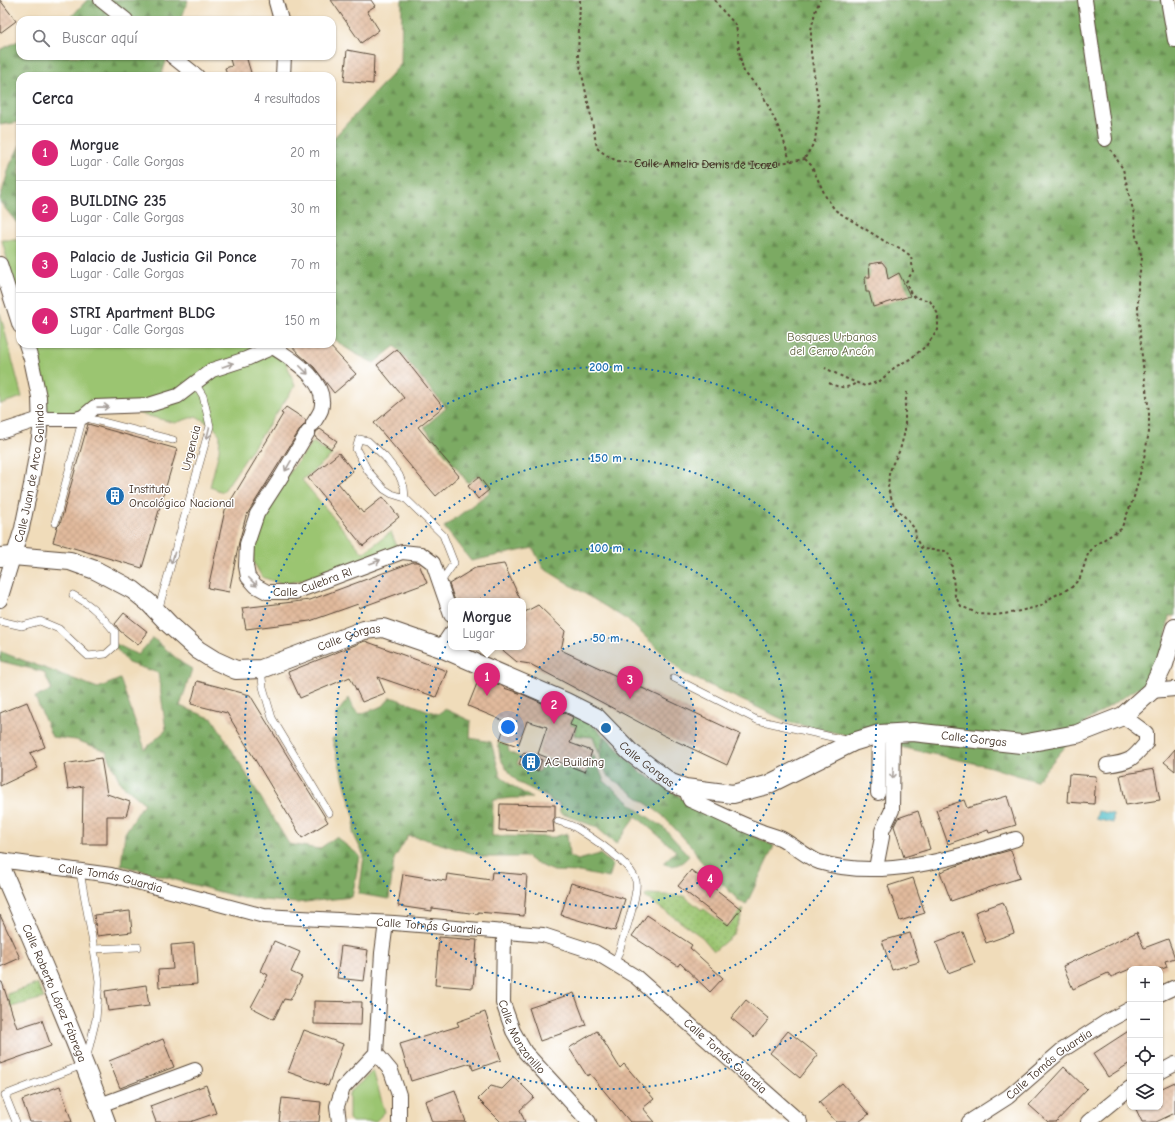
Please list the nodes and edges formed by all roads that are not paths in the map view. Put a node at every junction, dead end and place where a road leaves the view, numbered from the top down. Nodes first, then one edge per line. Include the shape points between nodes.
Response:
1 (101, 0) edge
2 (1085, 0) edge
3 (1168, 0) edge
4 (276, 2) dead end
5 (121, 16) edge
6 (280, 16) edge
7 (1175, 40) edge
8 (177, 60) edge
9 (284, 60) edge
10 (192, 72) edge
11 (283, 72) edge
12 (1105, 139) road end
13 (0, 264) edge
14 (16, 314) edge
15 (27, 348) edge
16 (266, 348) edge
17 (276, 348) edge
18 (195, 383) junction
19 (83, 417) junction
20 (40, 419) junction
21 (0, 432) edge
22 (174, 440) dead end
23 (405, 498) junction
24 (55, 523) dead end
25 (6, 557) edge
26 (440, 584) junction
27 (73, 595) dead end
28 (0, 600) edge
29 (448, 607) edge
30 (158, 612) junction
31 (0, 621) edge
32 (1175, 628) edge
33 (448, 637) edge
34 (440, 648) junction
35 (261, 669) junction
36 (674, 678) dead end
37 (1175, 689) edge
38 (1151, 690) junction
39 (1123, 716) junction
40 (886, 734) junction
41 (853, 742) junction
42 (1107, 765) dead end
43 (685, 788) junction
44 (878, 794) dead end
45 (329, 813) dead end
46 (558, 821) dead end
47 (1016, 839) dead end
48 (0, 860) edge
49 (0, 865) edge
50 (876, 868) junction
51 (80, 872) junction
52 (386, 923) junction
53 (504, 931) junction
54 (138, 947) dead end
55 (94, 949) junction
56 (615, 964) junction
57 (1175, 987) edge
58 (1163, 993) edge
59 (1127, 1011) edge
60 (376, 1053) junction
61 (85, 1064) junction
62 (1175, 1064) edge
63 (195, 1070) dead end
64 (1163, 1070) edge
65 (1127, 1090) edge
66 (100, 1105) junction
67 (16, 1122) edge
68 (106, 1122) edge
69 (339, 1122) edge
70 (399, 1122) edge
71 (589, 1122) edge
72 (800, 1122) edge
73 (969, 1122) edge
74 (1088, 1122) edge

1 - 5 street
2 - 12 street
3 - 7 street
4 - 6 street
8 - 10 street
9 - 11 street
13 - 14 street
15 - 20 street, Calle Juan de Arco Galindo via 39,397
18 -> 16 street, Calle Culebra Rl via 212,370 246,359
17 -> 26 street, Calle Culebra Rl via 302,367 316,382 322,394 321,411 257,514 247,544 248,577 256,586 267,592 295,592 402,552 421,554 433,563
19 -> 18 street, Calle Culebra Rl via 96,407 149,405 178,396
18 -> 30 lane, Urgencia via 203,396 210,426
19 - 20 street, Calle Culebra Rl
19 - 22 lane
19 - 24 lane
20 - 21 street, Calle Culebra Rl
20 - 25 street, Calle Juan de Arco Galindo via 22,528
23 - 23 lane via 384,489 368,471 356,449 359,439 368,441 390,463 399,475
23 - 26 lane via 443,535 454,563
25 - 28 street, Calle Juan de Arco Galindo
25 - 30 street, Calle Gorgas via 70,560 133,590
26 - 29 street, Calle Culebra Rl
27 - 31 lane via 86,602 115,632 115,646 106,654 88,656 59,629 40,621 22,626
30 - 35 street, Calle Gorgas via 194,646 214,660 236,670
32 - 38 street, Calle Gorgas via 1164,664
33 - 34 street
34 - 35 street, Calle Gorgas via 383,628 364,630
34 - 43 street, Calle Gorgas via 596,717 630,752 671,783
35 - 45 lane via 262,686 272,718
36 - 41 lane via 757,720
37 - 38 street
38 - 39 street, Calle Gorgas
39 - 40 street, Calle Gorgas via 1077,734 1021,744 913,732
39 - 42 street via 1146,733 1146,743 1134,758 1124,763
40 - 41 street, Calle Gorgas
40 - 44 street
40 -> 50 street via 892,810 882,831
41 - 43 street, Calle Gorgas via 767,785 733,794
43 - 50 street via 690,800 780,838 818,862 847,868
46 - 56 lane via 577,828 619,858 630,870 636,882 636,895
47 - 50 street via 963,856 929,863
48 - 51 street, Calle Tomás Guardia
49 - 61 street, Calle Roberto López Fábrega
51 - 52 street, Calle Tomás Guardia via 111,875 264,916
51 - 55 lane
52 - 53 street, Calle Tomás Guardia
52 - 60 street
53 - 56 street, Calle Tomás Guardia via 543,935 595,952
53 - 71 street, Calle Manzanillo via 503,1003 513,1030 525,1052
54 - 55 lane
55 - 61 lane via 99,981 96,1019
56 - 72 street, Calle Tomás Guardia via 636,977
57 - 58 street
59 - 73 street, Calle Tomás Guardia via 1061,1051 1008,1097
60 - 69 street via 343,1088 337,1106
60 - 70 street via 391,1072 399,1095
61 - 66 street, Calle Roberto López Fábrega
61 - 67 lane via 5,1095
62 - 64 street
63 - 66 street
65 - 74 street
66 - 68 street, Calle Roberto López Fábrega

